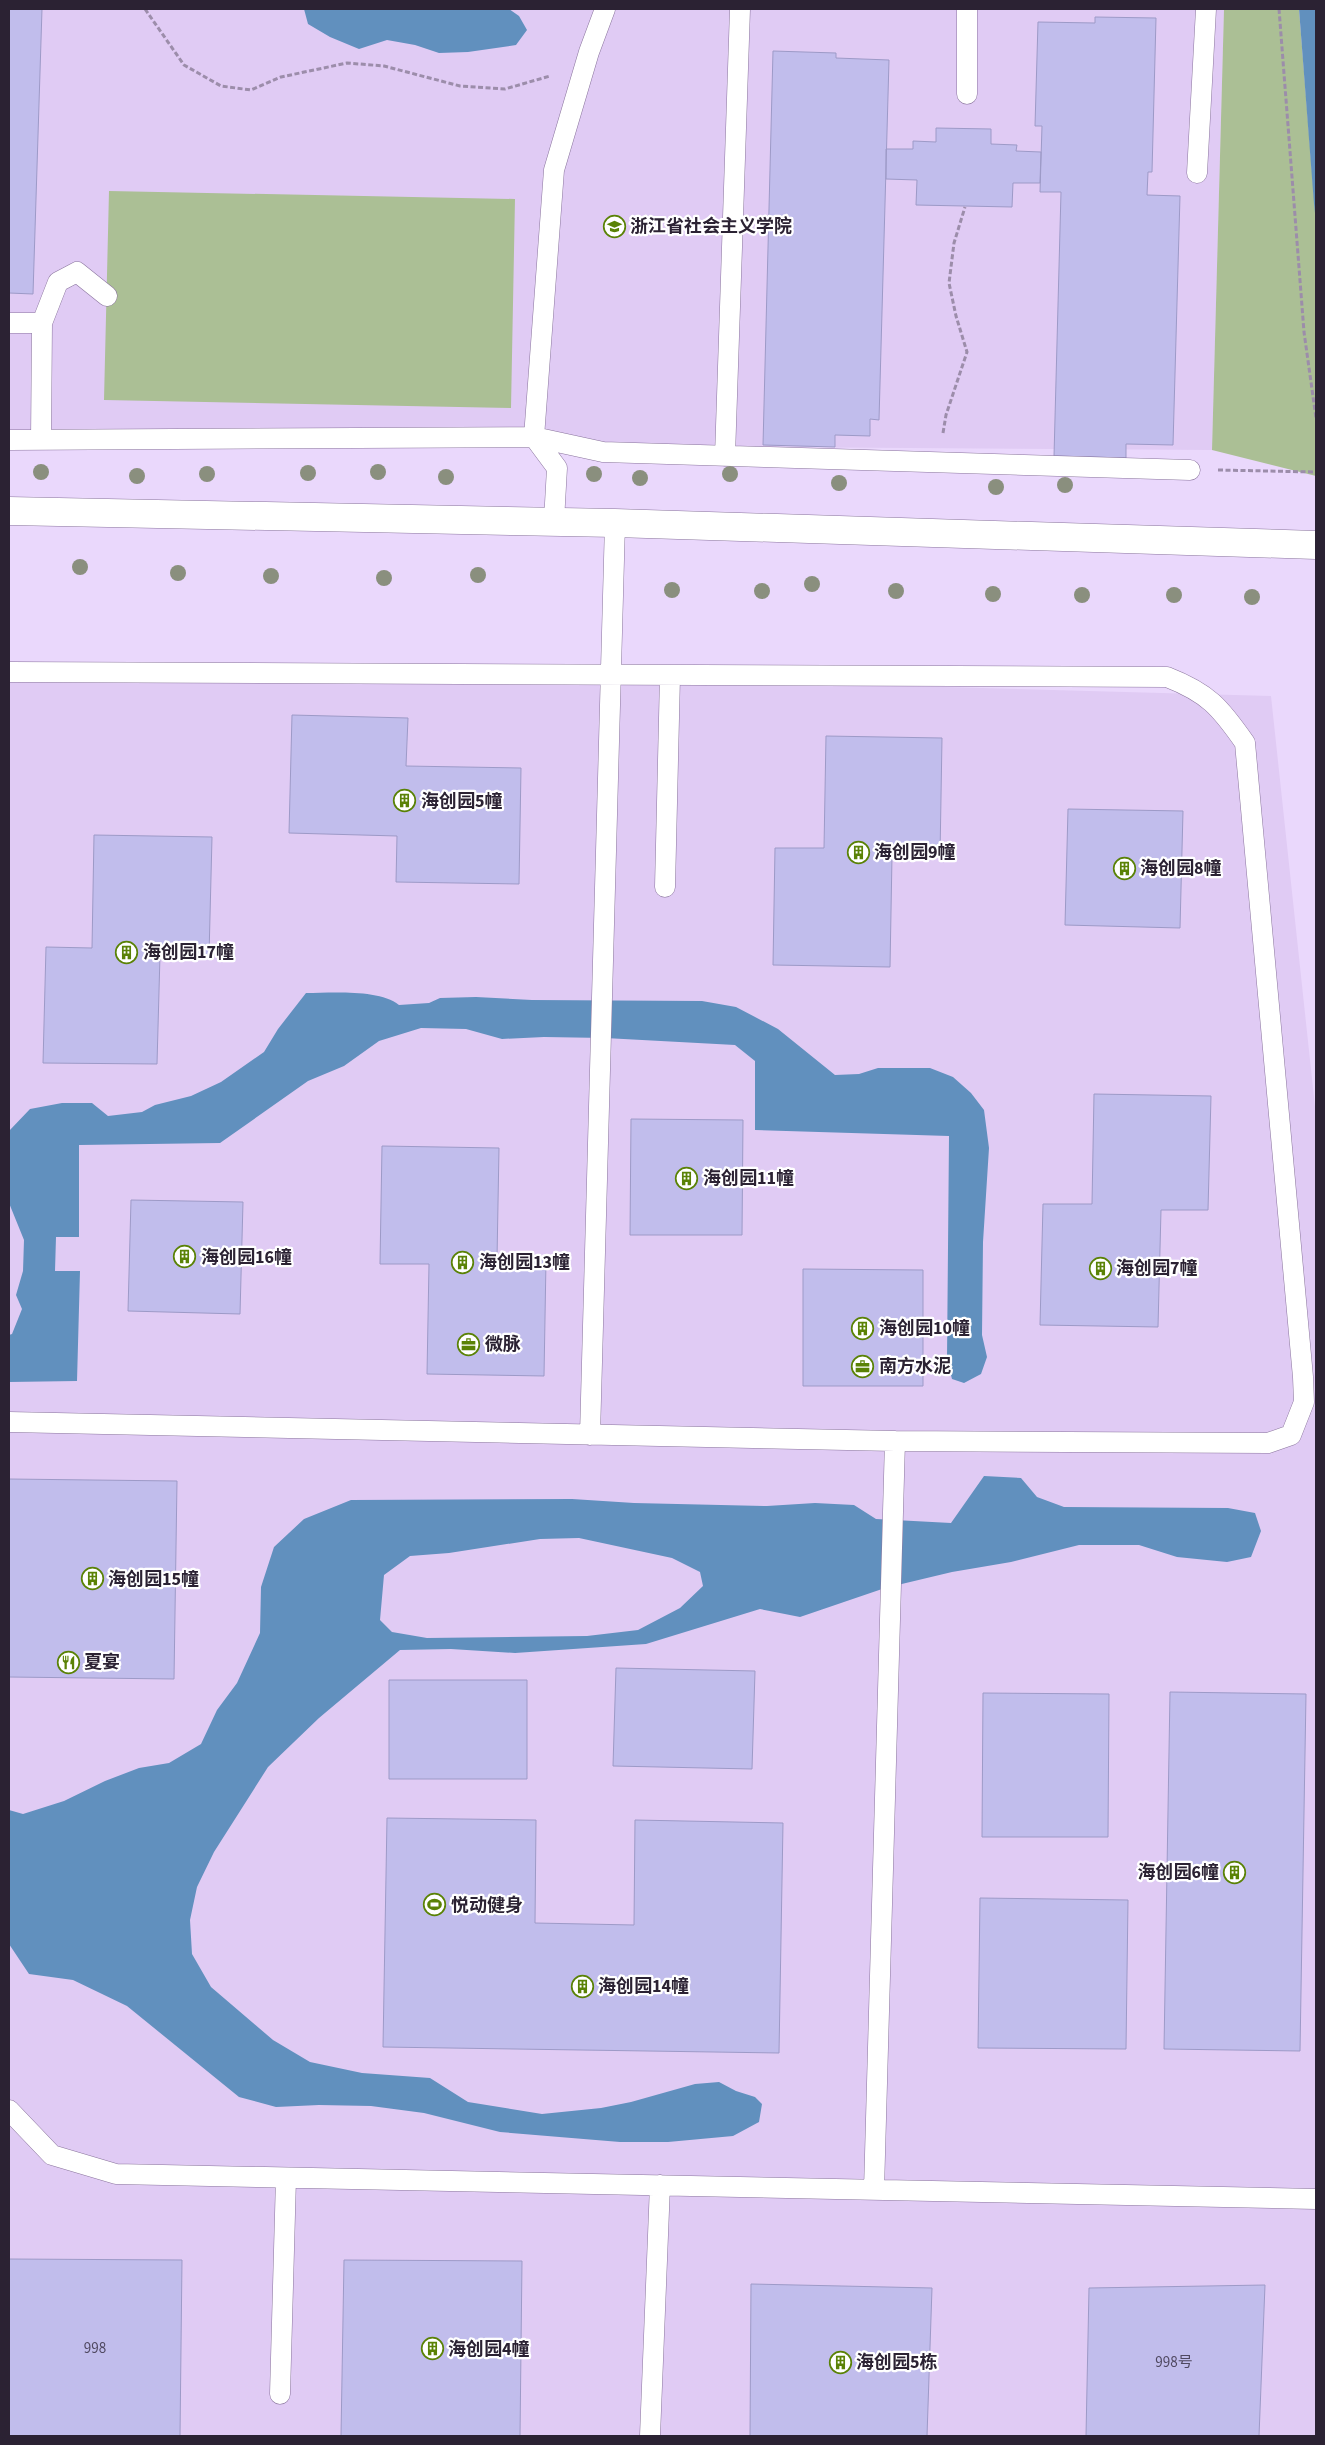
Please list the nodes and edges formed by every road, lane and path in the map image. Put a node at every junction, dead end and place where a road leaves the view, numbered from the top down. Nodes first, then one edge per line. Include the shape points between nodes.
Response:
1 (145, 9) edge
2 (605, 9) edge
3 (740, 9) edge
4 (967, 9) edge
5 (1206, 9) edge
6 (1279, 9) edge
7 (590, 52) junction
8 (967, 94) dead end
9 (1197, 174) dead end
10 (965, 207) dead end
11 (107, 296) dead end
12 (9, 323) edge
13 (42, 323) junction
14 (1316, 418) edge
15 (534, 437) junction
16 (9, 440) edge
17 (41, 440) junction
18 (725, 456) junction
19 (938, 464) junction
20 (1190, 470) joint
21 (1316, 472) edge
22 (9, 511) edge
23 (554, 521) junction
24 (615, 523) junction
25 (1316, 545) edge
26 (9, 672) edge
27 (611, 676) junction
28 (670, 676) junction
29 (665, 887) dead end
30 (9, 1422) edge
31 (590, 1435) junction
32 (895, 1441) junction
33 (9, 2110) edge
34 (286, 2178) junction
35 (660, 2185) junction
36 (874, 2190) junction
37 (1316, 2199) edge
38 (280, 2394) dead end
39 (650, 2436) edge

1 - 7 path via 184,65 221,86 251,90 281,77 347,63 384,66 460,86 505,90 570,69
2 - 7 lane
3 - 18 lane
4 - 8 lane
5 - 9 lane
6 - 14 path via 1304,332
7 - 15 lane via 554,170
10 - 19 path via 954,243 949,283 967,352 946,415
11 - 13 lane via 77,272 58,282
12 - 13 lane
13 - 17 lane
15 - 17 lane
15 - 18 lane via 604,452
15 - 23 lane via 557,468
16 - 17 lane
18 - 19 lane
19 - 20 lane
20 - 21 path
22 - 23 street
23 - 24 street
24 - 25 street
24 - 27 lane
26 - 27 lane
27 - 28 lane
27 - 31 lane
28 - 29 lane
28 - 32 lane via 1167,677 1193,687 1224,712 1245,743 1303,1376 1304,1402 1290,1434 1268,1443
30 - 31 lane
31 - 32 lane
32 - 36 lane
33 - 34 lane via 52,2154 116,2174
34 - 35 lane
34 - 38 lane
35 - 36 lane
35 - 39 lane
36 - 37 lane

